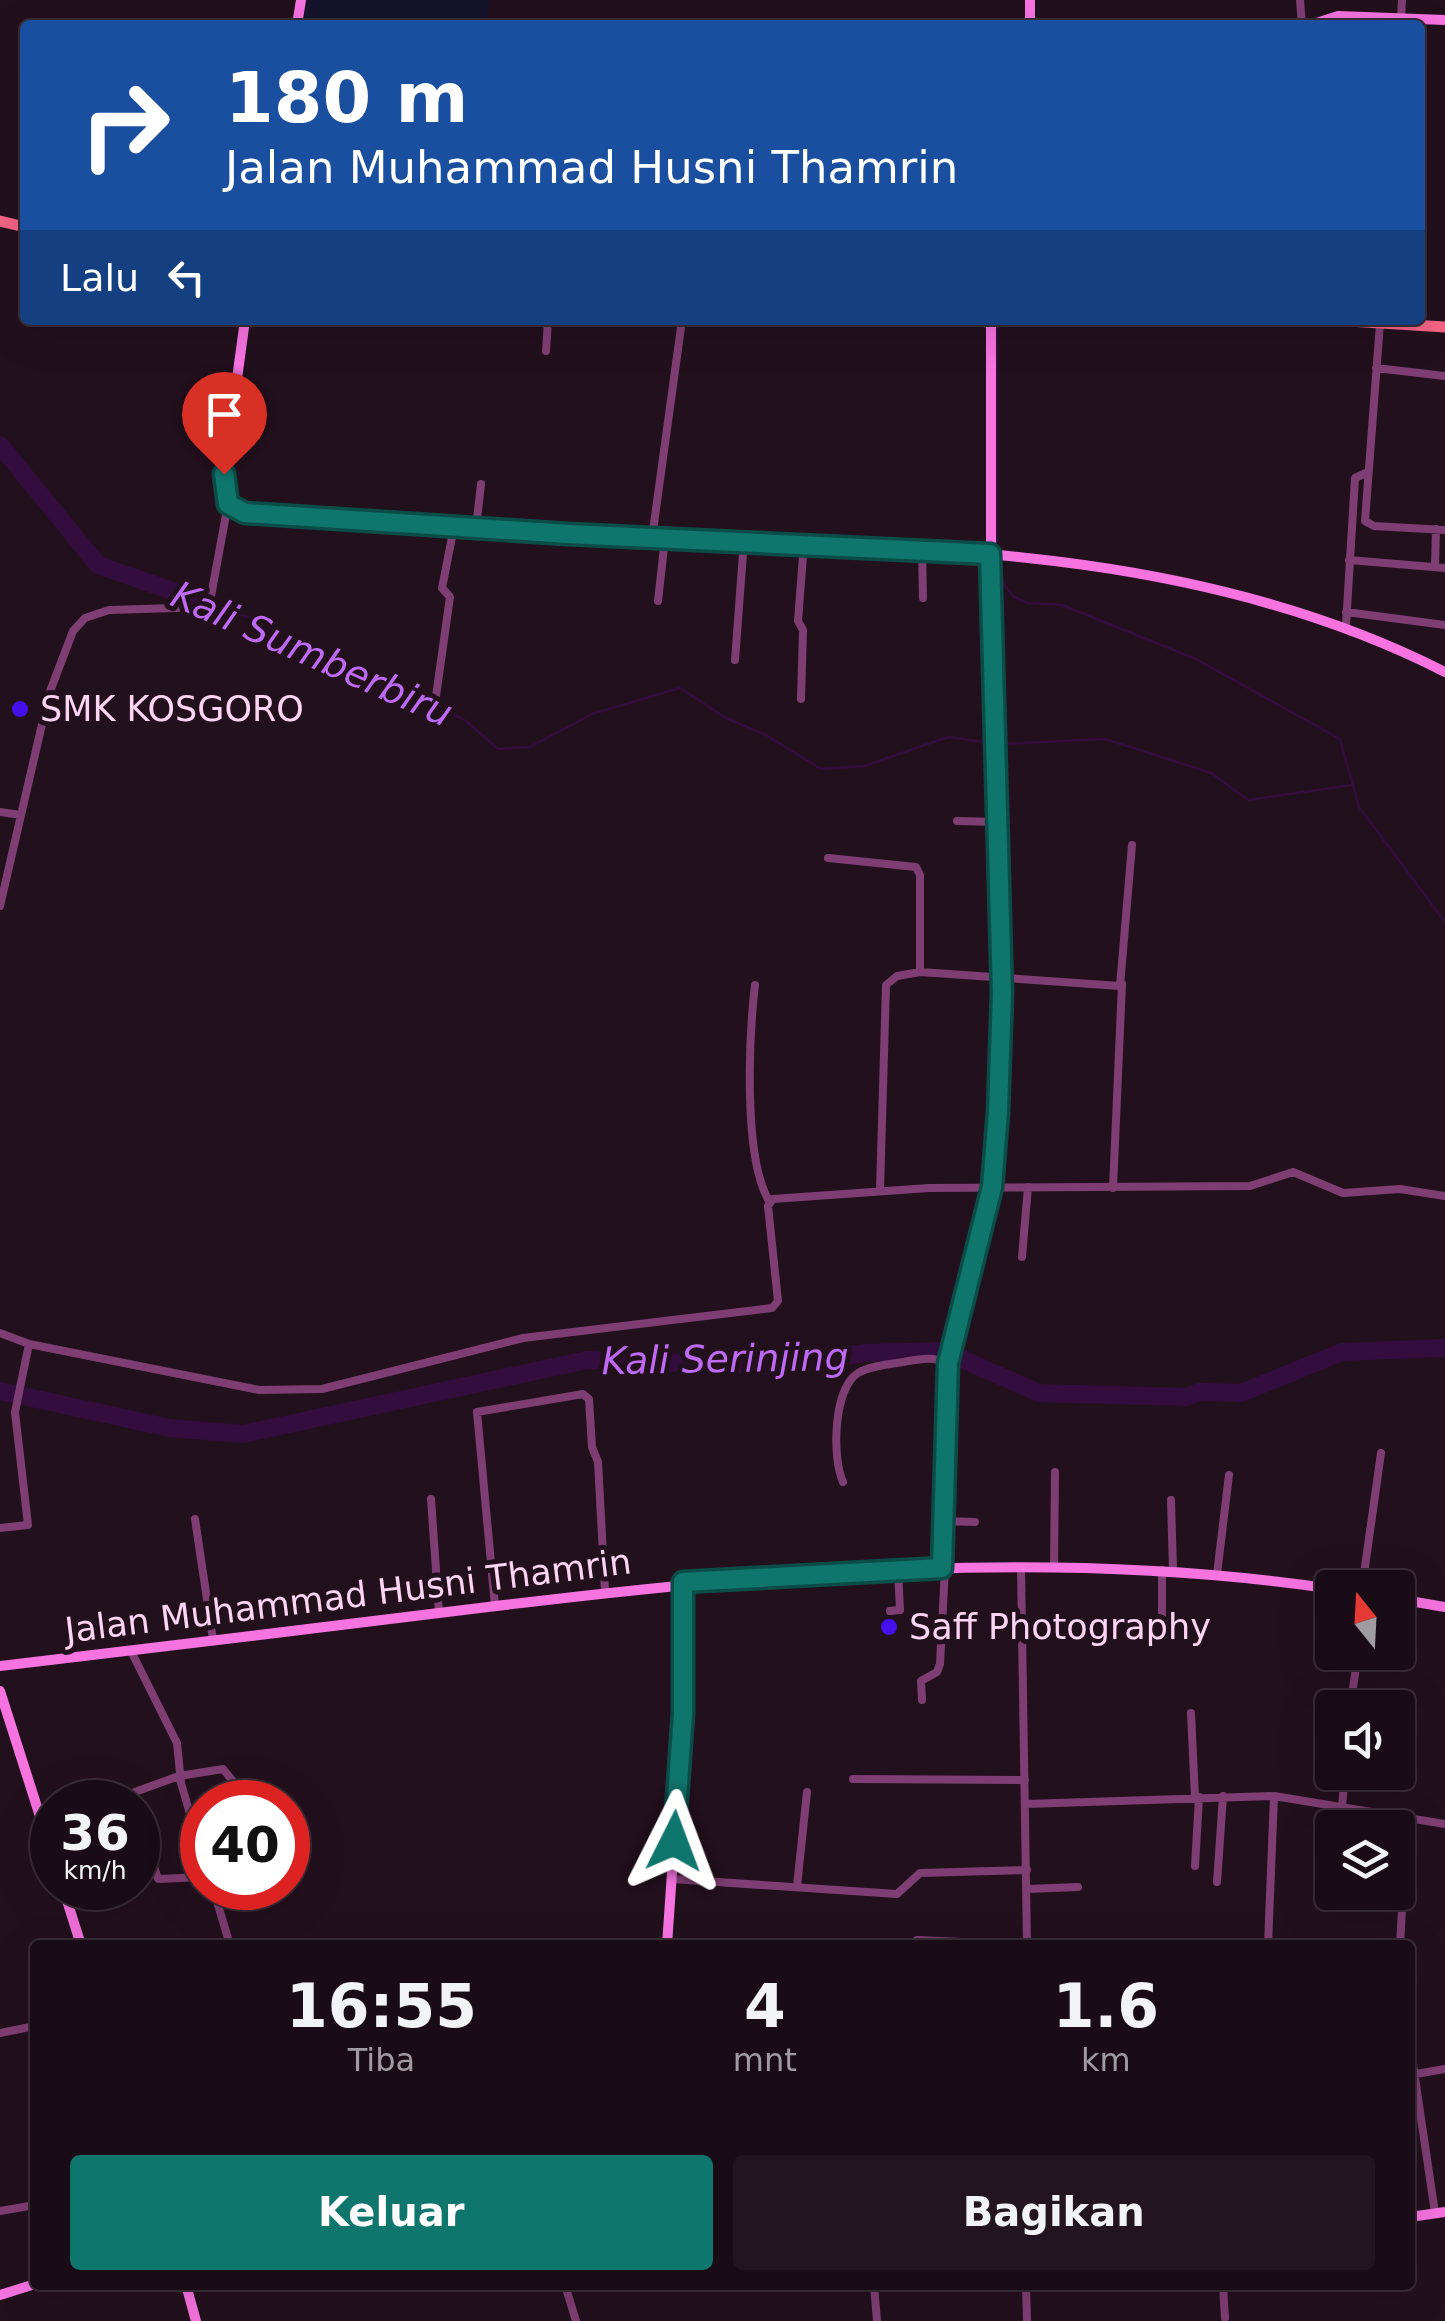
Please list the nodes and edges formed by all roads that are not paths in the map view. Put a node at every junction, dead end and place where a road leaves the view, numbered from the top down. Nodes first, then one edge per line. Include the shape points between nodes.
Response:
1 (1402, 0) edge
2 (1401, 18) junction
3 (1326, 20) edge
4 (1445, 20) edge
5 (245, 325) edge
6 (548, 325) edge
7 (681, 325) edge
8 (990, 325) edge
9 (1380, 325) edge
10 (1412, 325) edge
11 (1445, 327) edge
12 (546, 351) dead end
13 (1376, 368) junction
14 (1445, 376) edge
15 (1368, 472) junction
16 (481, 484) dead end
17 (228, 504) junction
18 (454, 526) junction
19 (476, 528) junction
20 (1441, 530) edge
21 (658, 538) junction
22 (744, 540) junction
23 (804, 543) junction
24 (922, 550) junction
25 (996, 555) junction
26 (1349, 560) junction
27 (1440, 568) edge
28 (923, 598) dead end
29 (658, 601) dead end
30 (1346, 612) junction
31 (1346, 625) junction
32 (1445, 625) edge
33 (734, 660) dead end
34 (1445, 672) edge
35 (436, 696) dead end
36 (801, 699) dead end
37 (0, 812) edge
38 (21, 815) junction
39 (957, 820) dead end
40 (999, 822) junction
41 (1132, 845) dead end
42 (828, 858) dead end
43 (0, 906) edge
44 (920, 972) junction
45 (1001, 978) junction
46 (1122, 984) junction
47 (755, 985) dead end
48 (992, 1187) junction
49 (1028, 1187) junction
50 (1113, 1188) junction
51 (880, 1190) junction
52 (1445, 1196) edge
53 (768, 1201) junction
54 (1022, 1257) dead end
55 (0, 1334) edge
56 (28, 1348) junction
57 (949, 1361) junction
58 (1381, 1453) dead end
59 (1055, 1472) dead end
60 (1230, 1475) dead end
61 (843, 1482) dead end
62 (431, 1499) dead end
63 (1171, 1500) dead end
64 (196, 1520) dead end
65 (942, 1521) junction
66 (974, 1522) dead end
67 (0, 1528) edge
68 (943, 1568) junction
69 (1022, 1568) junction
70 (1054, 1568) junction
71 (898, 1570) junction
72 (1168, 1570) junction
73 (1365, 1570) edge
74 (1217, 1574) junction
75 (683, 1582) junction
76 (1315, 1587) edge
77 (606, 1591) junction
78 (1415, 1602) edge
79 (495, 1606) junction
80 (1445, 1606) edge
81 (890, 1611) dead end
82 (440, 1613) junction
83 (1162, 1618) dead end
84 (213, 1640) junction
85 (131, 1651) junction
86 (0, 1666) edge
87 (0, 1692) edge
88 (922, 1700) dead end
89 (1191, 1712) dead end
90 (179, 1776) junction
91 (853, 1779) dead end
92 (180, 1780) edge
93 (230, 1780) edge
94 (1025, 1780) junction
95 (160, 1783) edge
96 (30, 1785) edge
97 (1343, 1790) edge
98 (807, 1792) dead end
99 (1223, 1796) junction
100 (1274, 1796) junction
101 (1197, 1797) junction
102 (1026, 1804) junction
103 (1342, 1806) junction
104 (1364, 1810) edge
105 (1415, 1819) edge
106 (1445, 1824) edge
107 (1196, 1866) dead end
108 (1027, 1870) junction
109 (672, 1879) junction
110 (1217, 1882) dead end
111 (797, 1886) junction
112 (1078, 1887) dead end
113 (1027, 1889) junction
114 (70, 1910) edge
115 (219, 1910) edge
116 (1402, 1910) edge
117 (79, 1940) edge
118 (228, 1940) edge
119 (667, 1940) edge
120 (1028, 1940) edge
121 (1268, 1940) edge
122 (1400, 1940) edge
123 (30, 2027) edge
124 (0, 2033) edge
125 (1415, 2069) edge
126 (1445, 2069) edge
127 (1416, 2074) junction
128 (30, 2207) edge
129 (0, 2211) edge
130 (1440, 2212) edge
131 (1415, 2216) edge
132 (30, 2286) edge
133 (187, 2290) edge
134 (567, 2290) edge
135 (874, 2290) edge
136 (1026, 2290) edge
137 (1223, 2290) edge
138 (0, 2295) edge
139 (1225, 2318) dead end
140 (196, 2321) edge
141 (576, 2321) edge
142 (876, 2321) edge
143 (1026, 2321) edge

1 - 2 street
2 - 3 street
2 - 4 street
5 - 17 street via 224,474
6 - 12 street
7 - 21 street
8 - 25 street
9 - 13 street
10 - 11 main road
13 - 14 street
13 - 15 street
15 - 20 street via 1367,525
15 - 26 street via 1355,478
16 - 19 street
17 - 18 street via 245,513
17 - 38 street via 210,604 109,610 79,623 49,694
18 - 19 street
18 - 35 street via 442,588 450,597
19 - 21 street
20 - 27 street
21 - 22 street
21 - 29 street
22 - 23 street
22 - 33 street
23 - 24 street
23 - 36 street
24 - 25 street
24 - 28 street
25 - 31 street via 1191,582
25 - 40 street
26 - 27 street
26 - 30 street
30 - 31 street
30 - 32 street
31 - 34 street
37 - 38 street
38 - 43 street
39 - 40 street
40 - 45 street
41 - 46 street
42 - 44 street via 916,867
44 - 45 street
44 - 51 street via 896,976 885,990
45 - 46 street
45 - 48 street
46 - 50 street
47 - 53 street via 748,1050 758,1172
48 - 49 street
48 - 51 street
48 - 57 street
49 - 50 street
49 - 54 street
50 - 52 street via 1258,1186 1293,1172 1343,1192
51 - 53 street
53 - 56 street via 778,1301 770,1308 524,1338 322,1389 259,1390
55 - 56 street
56 - 67 street via 15,1412 28,1524
57 - 61 street via 897,1363 862,1371 848,1383 836,1436
57 - 65 street
58 - 73 street
59 - 70 street
60 - 74 street
62 - 82 street
63 - 72 street
64 - 84 street
65 - 66 street
65 - 68 street
68 - 69 street, Jalan Muhammad Husni Thamrin
68 - 71 street, Jalan Muhammad Husni Thamrin
68 - 88 street via 940,1664 921,1681
69 - 70 street, Jalan Muhammad Husni Thamrin
69 - 94 street
70 - 72 street, Jalan Muhammad Husni Thamrin
71 - 75 street, Jalan Muhammad Husni Thamrin
71 - 81 street via 900,1610
72 - 74 street, Jalan Muhammad Husni Thamrin
72 - 83 street
74 - 76 street, Jalan Muhammad Husni Thamrin
75 - 77 street, Jalan Muhammad Husni Thamrin
75 - 109 street
77 - 79 street, Jalan Muhammad Husni Thamrin
77 - 79 street via 589,1400 583,1394 543,1399 477,1412
78 - 80 street
79 - 82 street, Jalan Muhammad Husni Thamrin
82 - 84 street, Jalan Muhammad Husni Thamrin
84 - 85 street, Jalan Muhammad Husni Thamrin
85 - 86 street, Jalan Muhammad Husni Thamrin
85 - 90 street via 177,1743
87 - 96 street
89 - 101 street
90 - 92 street
90 - 93 street via 226,1770
90 - 95 street
91 - 94 street
94 - 102 street
97 - 103 street
98 - 111 street
99 - 100 street
99 - 101 street
99 - 110 street
100 - 103 street
100 - 121 street
101 - 102 street
101 - 107 street
102 - 108 street
103 - 104 street
105 - 106 street
108 - 111 street via 920,1873 900,1894
108 - 113 street
109 - 111 street
109 - 119 street
112 - 113 street
113 - 120 street
114 - 117 street
115 - 118 street
116 - 122 street
123 - 124 street
125 - 127 street
126 - 127 street
127 - 130 street
128 - 129 street
130 - 131 street
132 - 138 street
133 - 140 street
134 - 141 street
135 - 142 street
136 - 143 street
137 - 139 street

